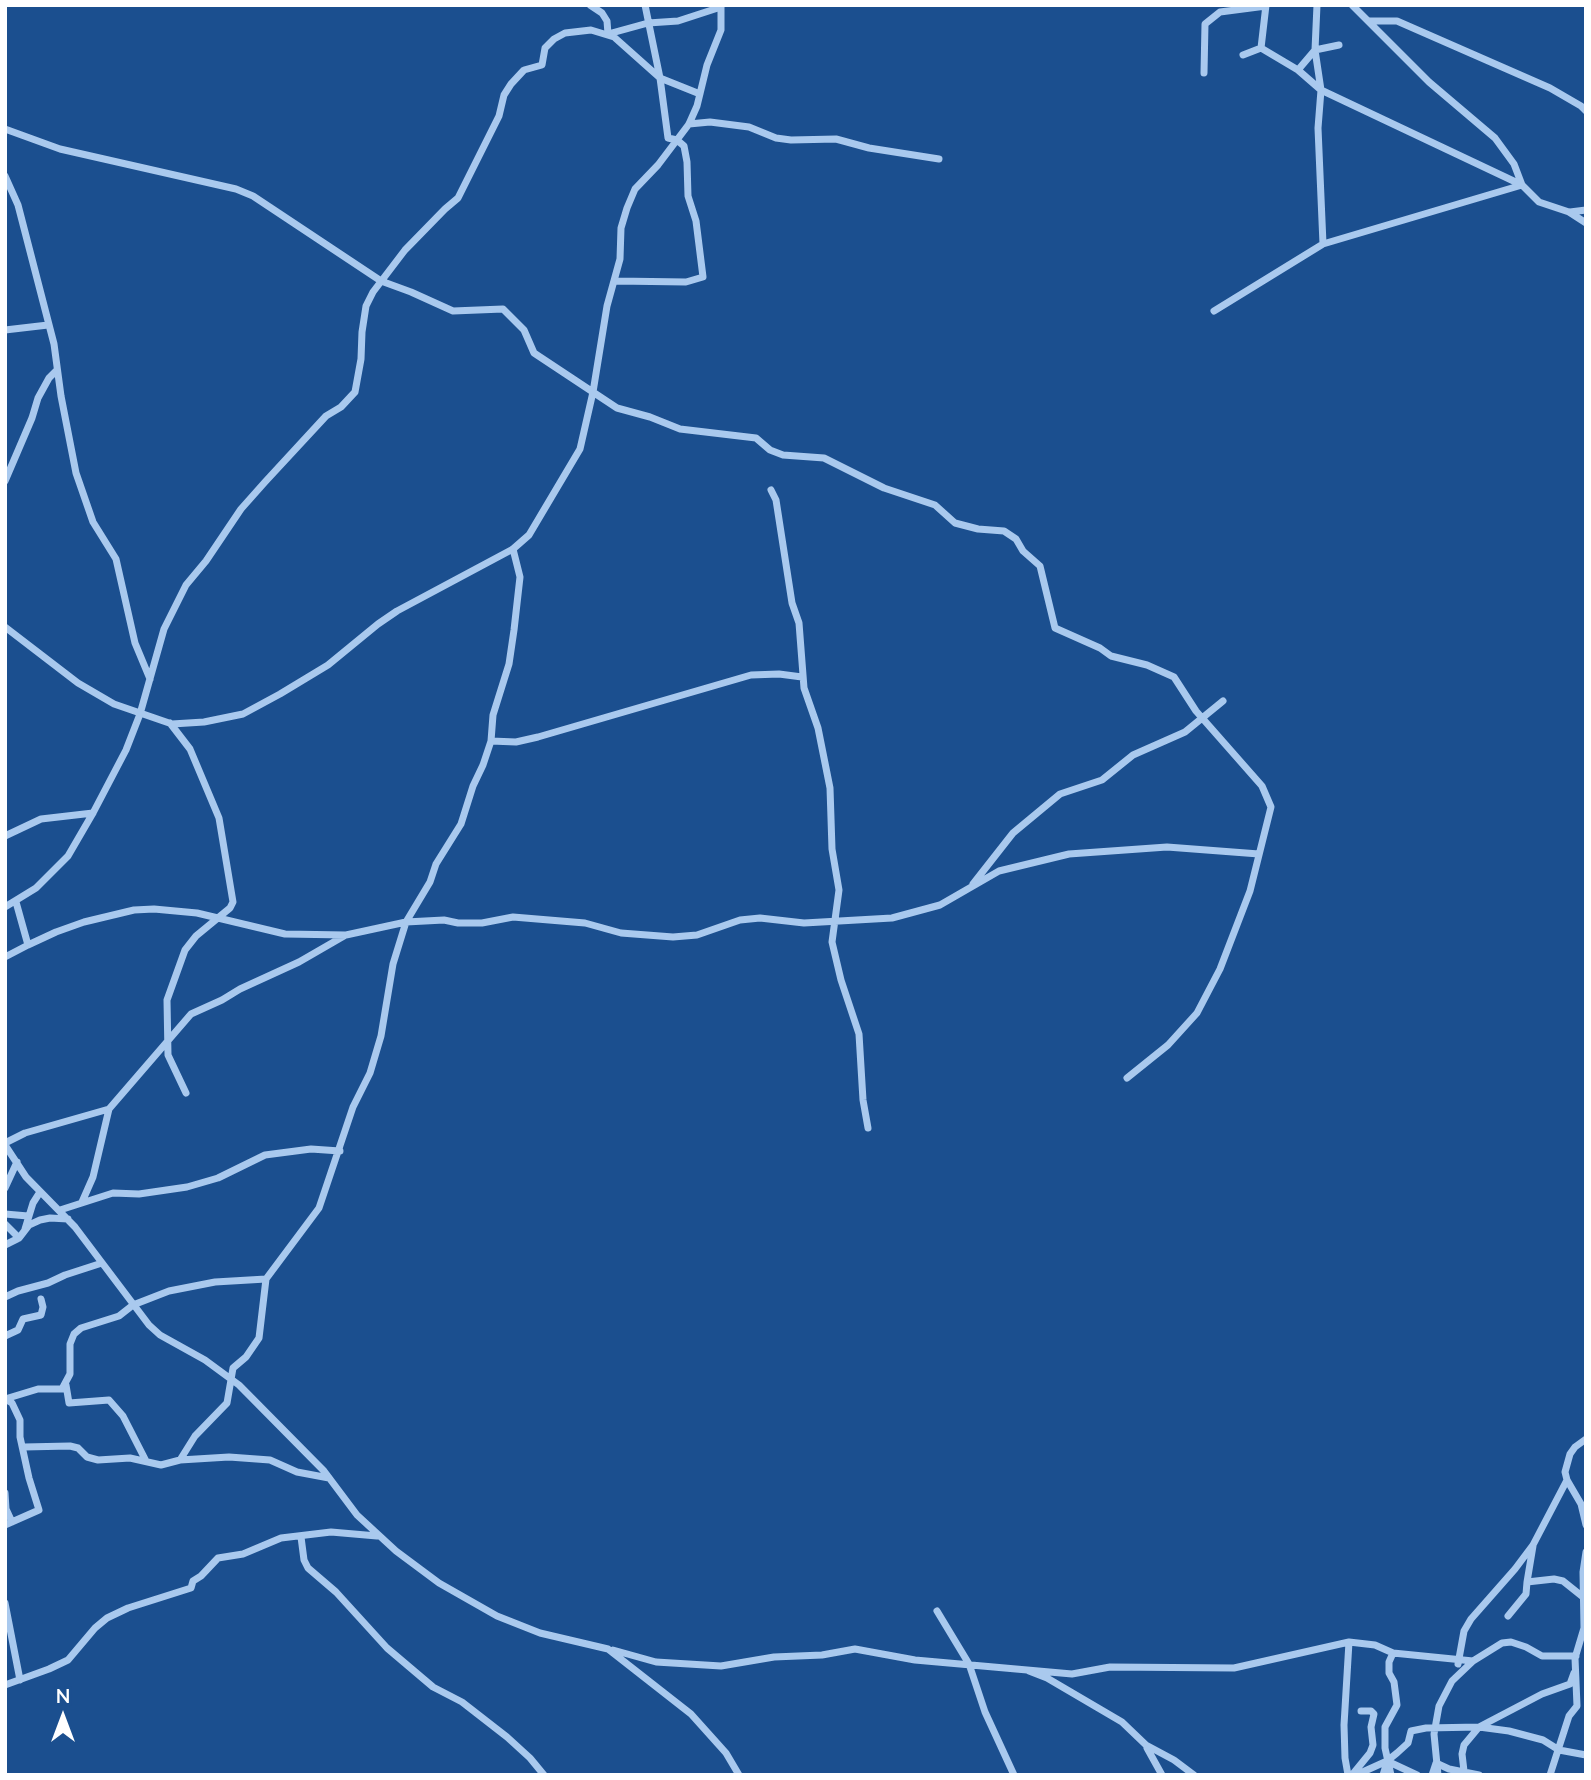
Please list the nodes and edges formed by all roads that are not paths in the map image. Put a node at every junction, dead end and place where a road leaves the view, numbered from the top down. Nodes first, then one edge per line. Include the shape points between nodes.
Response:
1 (590, 5) edge
2 (645, 5) edge
3 (1317, 5) edge
4 (1352, 5) edge
5 (721, 6) edge
6 (1266, 6) edge
7 (1370, 21) junction
8 (648, 23) junction
9 (608, 34) junction
10 (1339, 45) dead end
11 (1261, 48) junction
12 (1315, 50) junction
13 (1243, 55) dead end
14 (1298, 70) junction
15 (1204, 73) dead end
16 (660, 78) junction
17 (1321, 90) junction
18 (700, 94) junction
19 (1584, 108) edge
20 (689, 124) junction
21 (5, 129) edge
22 (677, 140) junction
23 (939, 159) dead end
24 (5, 176) edge
25 (1522, 185) junction
26 (1586, 210) edge
27 (1569, 212) junction
28 (1586, 223) edge
29 (1323, 244) junction
30 (381, 281) junction
31 (615, 281) junction
32 (1214, 311) dead end
33 (48, 325) junction
34 (5, 330) edge
35 (57, 370) junction
36 (593, 392) junction
37 (5, 481) edge
38 (771, 490) dead end
39 (513, 549) junction
40 (5, 626) edge
41 (803, 677) junction
42 (150, 679) junction
43 (1223, 701) dead end
44 (140, 714) junction
45 (1203, 718) junction
46 (170, 723) junction
47 (491, 741) junction
48 (93, 813) junction
49 (5, 836) edge
50 (1259, 854) junction
51 (968, 891) junction
52 (16, 902) junction
53 (5, 907) edge
54 (218, 917) junction
55 (834, 921) junction
56 (406, 922) junction
57 (346, 935) junction
58 (28, 945) junction
59 (5, 957) edge
60 (166, 1044) junction
61 (1127, 1078) dead end
62 (186, 1093) dead end
63 (109, 1109) junction
64 (868, 1128) dead end
65 (5, 1144) edge
66 (340, 1151) junction
67 (17, 1162) junction
68 (5, 1188) edge
69 (40, 1192) junction
70 (82, 1202) junction
71 (60, 1210) junction
72 (5, 1214) edge
73 (28, 1216) junction
74 (69, 1219) junction
75 (5, 1224) edge
76 (24, 1229) junction
77 (19, 1238) junction
78 (5, 1245) edge
79 (102, 1263) junction
80 (266, 1279) junction
81 (5, 1297) edge
82 (41, 1299) dead end
83 (133, 1305) junction
84 (5, 1336) edge
85 (231, 1379) junction
86 (66, 1385) junction
87 (5, 1399) edge
88 (1586, 1439) edge
89 (24, 1447) junction
90 (180, 1460) junction
91 (146, 1461) junction
92 (330, 1478) junction
93 (1567, 1480) junction
94 (5, 1493) edge
95 (8, 1523) edge
96 (1586, 1525) edge
97 (301, 1536) junction
98 (379, 1536) junction
99 (1533, 1545) junction
100 (1586, 1552) edge
101 (1527, 1582) junction
102 (1583, 1597) junction
103 (5, 1603) edge
104 (937, 1611) dead end
105 (1508, 1616) dead end
106 (1349, 1642) junction
107 (608, 1648) junction
108 (1393, 1653) junction
109 (1576, 1656) junction
110 (1458, 1660) junction
111 (1473, 1661) junction
112 (969, 1664) junction
113 (1021, 1668) junction
114 (1576, 1668) junction
115 (1457, 1675) junction
116 (20, 1680) junction
117 (5, 1685) edge
118 (1361, 1711) dead end
119 (1479, 1727) junction
120 (1435, 1729) junction
121 (1146, 1745) junction
122 (1559, 1750) junction
123 (1586, 1755) edge
124 (1387, 1761) junction
125 (1436, 1763) junction
126 (1466, 1773) edge
127 (544, 1775) edge
128 (739, 1775) edge
129 (1014, 1775) edge
130 (1162, 1775) edge
131 (1194, 1775) edge
132 (1352, 1775) edge
133 (1383, 1775) edge
134 (1391, 1775) edge
135 (1417, 1775) edge
136 (1432, 1775) edge
137 (1438, 1775) edge
138 (1479, 1775) edge
139 (1550, 1775) edge

1 - 9 street via 603,13
2 - 8 street
3 - 12 street
4 - 7 street
5 - 8 street via 678,21
5 - 18 street via 721,30
6 - 11 street
6 - 15 street via 1220,12 1205,24
7 - 19 street via 1397,21 1550,88
7 - 25 street via 1429,82 1495,138 1514,164
8 - 9 street
8 - 16 street
9 - 16 street
9 - 30 street via 565,33 545,48 542,65 524,70 511,84 458,198
10 - 12 street
11 - 13 street
11 - 14 street
12 - 14 street
12 - 17 street
14 - 17 street
16 - 18 street
16 - 22 street via 668,138
17 - 25 street
17 - 29 street
18 - 20 street
20 - 22 street
20 - 23 street via 749,127 791,140 836,139
21 - 30 street via 60,149 236,189
22 - 31 street via 635,189 621,228
22 - 31 street via 684,146 703,277 685,282
24 - 33 street via 18,205
25 - 27 street via 1539,202
25 - 29 street
26 - 27 street
27 - 28 street
29 - 32 street
30 - 36 street via 453,312 503,309 524,330 534,353
30 - 42 street via 366,306 355,392 326,416 241,509 186,585 164,629
31 - 36 street
33 - 34 street
33 - 35 street
35 - 37 street via 38,398
35 - 42 street via 76,473 93,522 116,559 135,643
36 - 39 street via 580,449 529,536
36 - 45 street via 617,408 680,429 756,438 783,455 824,458 884,488 935,505 955,523 1004,531 1040,566 1055,628 1111,656 1174,677
38 - 41 street via 799,623
39 - 46 street via 397,611 328,665 243,714
39 - 47 street via 520,577 518,600
40 - 44 street via 78,683
41 - 47 street via 751,675 538,737
41 - 55 street via 830,788 832,849 839,880
42 - 44 street
43 - 45 street
44 - 46 street
44 - 48 street
45 - 50 street via 1262,786 1271,807
45 - 51 street via 1185,732 1133,755 1102,780 1059,794 1013,833
46 - 54 street via 190,749 219,818 233,902
47 - 56 street via 461,824
48 - 49 street via 41,819
48 - 52 street via 68,856
50 - 51 street via 1167,847 1069,854 999,871
50 - 61 street via 1220,969 1197,1013 1168,1045
51 - 55 street via 940,905 892,918
52 - 53 street
52 - 58 street
54 - 57 street via 285,934
54 - 58 street via 172,909 134,910 84,922
54 - 60 street via 196,936 179,966 167,1000
55 - 56 street via 760,918 673,937 513,917 482,923
55 - 64 street via 834,954 861,1046
56 - 57 street
56 - 66 street via 393,964 381,1036
57 - 60 street via 191,1014
58 - 59 street
60 - 62 street
60 - 63 street
63 - 65 street via 25,1133
63 - 70 street via 93,1177
65 - 67 street
66 - 70 street via 311,1149 265,1155 187,1187 113,1193
66 - 80 street via 319,1208
67 - 68 street
67 - 69 street
69 - 71 street
69 - 73 street
70 - 71 street
71 - 74 street
72 - 73 street
73 - 76 street
74 - 76 street via 50,1218
74 - 79 street
75 - 77 street
76 - 77 street
77 - 78 street
79 - 81 street
79 - 83 street
80 - 83 street via 215,1282 169,1291
80 - 85 street via 259,1338 233,1368
82 - 84 street via 41,1315 23,1319 18,1330
83 - 85 street via 160,1335
83 - 86 street via 120,1316 74,1334
85 - 90 street via 227,1403 195,1436
85 - 92 street
86 - 87 street
86 - 91 street via 69,1403 109,1400 116,1406
87 - 89 street via 19,1415
88 - 93 street via 1570,1454
89 - 91 street via 70,1446 98,1460
89 - 95 street via 39,1510
90 - 91 street via 162,1465
90 - 92 street via 270,1460 297,1472
92 - 98 street
93 - 96 street via 1581,1504
93 - 99 street
94 - 95 street
97 - 98 street via 331,1532
97 - 116 street via 218,1558 191,1588 107,1618 68,1660
97 - 127 street via 308,1568 387,1648 433,1687 462,1702 507,1737
98 - 107 street via 417,1568 480,1608 540,1633
99 - 101 street
99 - 110 street via 1471,1619
100 - 102 street
101 - 102 street via 1563,1581
101 - 105 street via 1526,1594
102 - 109 street via 1584,1628
103 - 116 street
104 - 112 street
106 - 108 street
106 - 113 street via 1234,1668 1110,1667 1072,1674
106 - 132 street via 1344,1725
107 - 112 street via 656,1662 721,1666 855,1649
107 - 128 street via 691,1714
108 - 110 street
108 - 124 street via 1389,1673 1397,1705 1385,1727
109 - 111 street via 1542,1656 1511,1642 1495,1645
109 - 114 street
110 - 111 street
110 - 115 street
111 - 115 street
112 - 113 street
112 - 129 street
113 - 121 street via 1122,1722
114 - 119 street via 1570,1684
114 - 122 street via 1577,1706 1569,1716
115 - 120 street via 1439,1706
116 - 117 street
118 - 132 street via 1374,1714 1373,1745
119 - 120 street
119 - 122 street via 1543,1740
119 - 126 street via 1464,1745
120 - 124 street via 1411,1731 1408,1743
120 - 125 street
121 - 130 street
121 - 131 street
122 - 123 street
122 - 139 street
124 - 132 street
124 - 133 street
124 - 134 street
124 - 135 street
125 - 126 street
125 - 136 street
125 - 137 street
126 - 138 street

